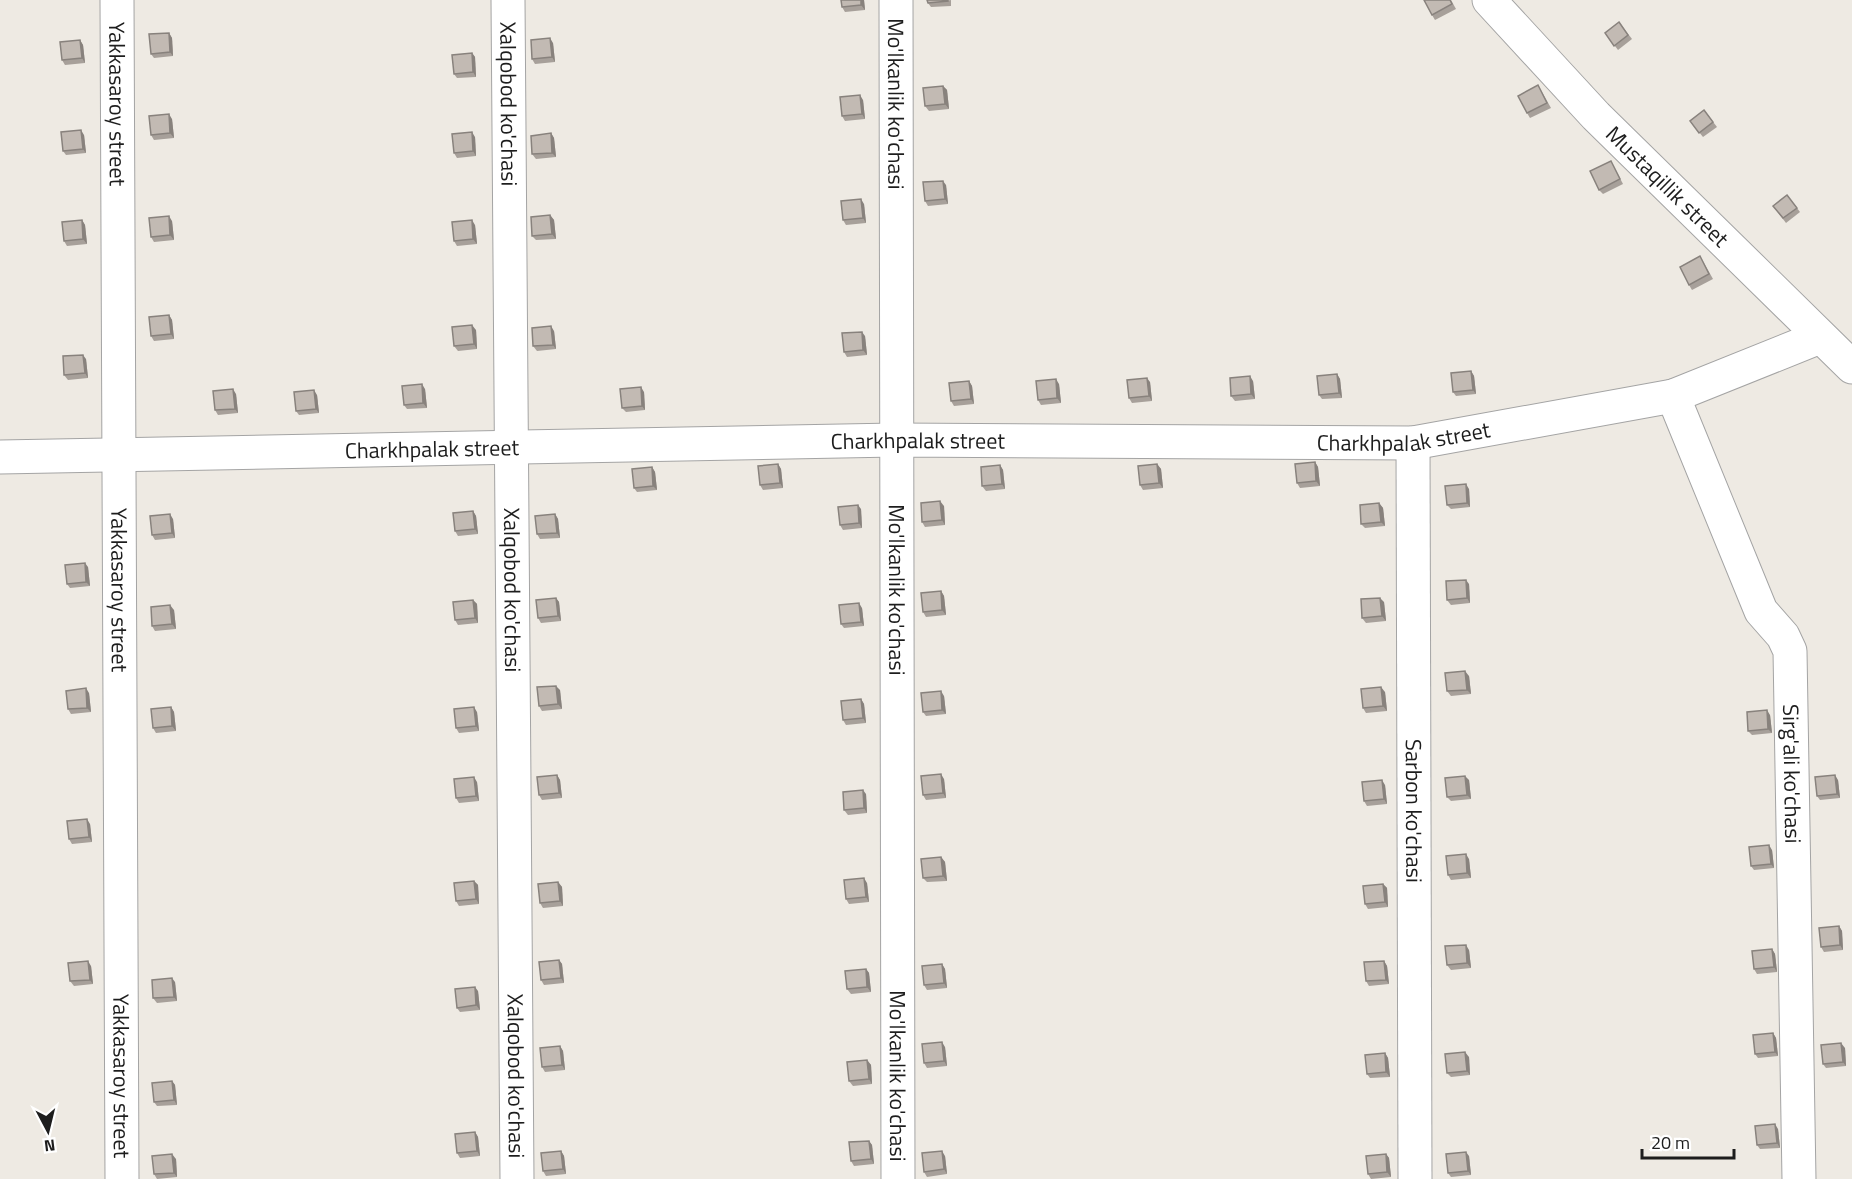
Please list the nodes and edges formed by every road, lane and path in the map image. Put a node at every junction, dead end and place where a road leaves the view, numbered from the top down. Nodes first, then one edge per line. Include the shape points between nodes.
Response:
1 (117, 0) edge
2 (508, 0) edge
3 (896, 0) edge
4 (1489, 0) edge
5 (1821, 337) junction
6 (1852, 367) edge
7 (1673, 396) junction
8 (895, 440) junction
9 (1413, 443) junction
10 (513, 447) junction
11 (119, 456) junction
12 (0, 457) edge
13 (122, 1179) edge
14 (517, 1179) edge
15 (898, 1179) edge
16 (1415, 1179) edge
17 (1799, 1179) edge

1 - 11 street, Yakkasaroy street
2 - 10 street, Xalqobod ko'chasi
3 - 8 street, Mo'lkanlik ko'chasi
4 - 5 street, Mustaqillik street via 1596,116
5 - 6 street, Mustaqillik street
5 - 7 street, Charkhpalak street
7 - 9 street, Charkhpalak street
7 - 17 street, Sirg'ali ko'chasi via 1761,611 1783,636 1790,651
8 - 9 street, Charkhpalak street
8 - 10 street, Charkhpalak street
8 - 15 street, Mo'lkanlik ko'chasi
9 - 16 street, Sarbon ko'chasi
10 - 11 street, Charkhpalak street
10 - 14 street, Xalqobod ko'chasi
11 - 12 street, Charkhpalak street
11 - 13 street, Yakkasaroy street

